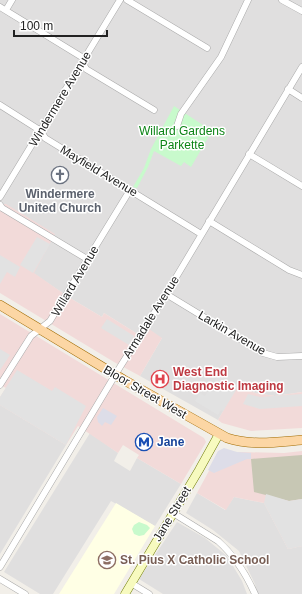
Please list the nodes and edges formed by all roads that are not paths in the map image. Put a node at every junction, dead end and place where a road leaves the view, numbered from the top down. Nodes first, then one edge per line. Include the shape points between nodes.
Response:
1 (12, 0) edge
2 (120, 0) edge
3 (127, 0) edge
4 (248, 0) edge
5 (282, 0) edge
6 (3, 9) edge
7 (302, 11) edge
8 (207, 48) dead end
9 (84, 61) junction
10 (302, 66) edge
11 (288, 89) junction
12 (302, 98) edge
13 (0, 105) edge
14 (154, 110) dead end
15 (177, 126) dead end
16 (41, 131) junction
17 (249, 154) junction
18 (302, 186) edge
19 (130, 190) junction
20 (0, 197) edge
21 (0, 205) edge
22 (209, 221) junction
23 (201, 234) junction
24 (87, 259) junction
25 (302, 275) edge
26 (166, 294) junction
27 (0, 305) edge
28 (38, 329) junction
29 (302, 356) edge
30 (115, 375) junction
31 (0, 385) edge
32 (219, 434) junction
33 (302, 440) edge
34 (173, 513) junction
35 (0, 567) edge
36 (0, 580) edge
37 (131, 583) junction
38 (25, 594) edge
39 (124, 594) edge
40 (149, 594) edge
41 (255, 594) edge

1 - 6 street
2 - 9 street, Windermere Avenue
3 - 8 street
4 - 15 street via 221,57 181,114
5 - 7 street
6 - 9 street
9 - 14 street via 86,69
9 - 16 street, Windermere Avenue
10 - 11 street, Armadale Avenue
11 - 12 street
11 - 17 street, Armadale Avenue
13 - 16 street, Mayfield Avenue
16 - 19 street, Mayfield Avenue via 45,138
16 - 20 street, Windermere Avenue
17 - 18 street
17 - 22 street, Armadale Avenue
19 - 23 street, Mayfield Avenue
19 - 24 street, Willard Avenue
21 - 24 street
22 - 23 street, Armadale Avenue
22 - 25 street via 289,270
23 - 26 street, Armadale Avenue
24 - 28 street, Willard Avenue via 50,321
26 - 29 street, Larkin Avenue via 263,353 277,357
26 - 30 street, Armadale Avenue
27 - 28 main road, Bloor Street West
28 - 30 main road, Bloor Street West
28 - 31 street, Willard Avenue via 30,336
30 - 32 main road, Bloor Street West
30 - 35 street, Armadale Avenue
32 - 33 main road, Bloor Street West via 242,442
32 - 34 main road, Jane Street
34 - 37 main road, Jane Street
34 - 41 street via 225,547 244,572
36 - 38 street
37 - 39 main road, Jane Street
37 - 40 street

